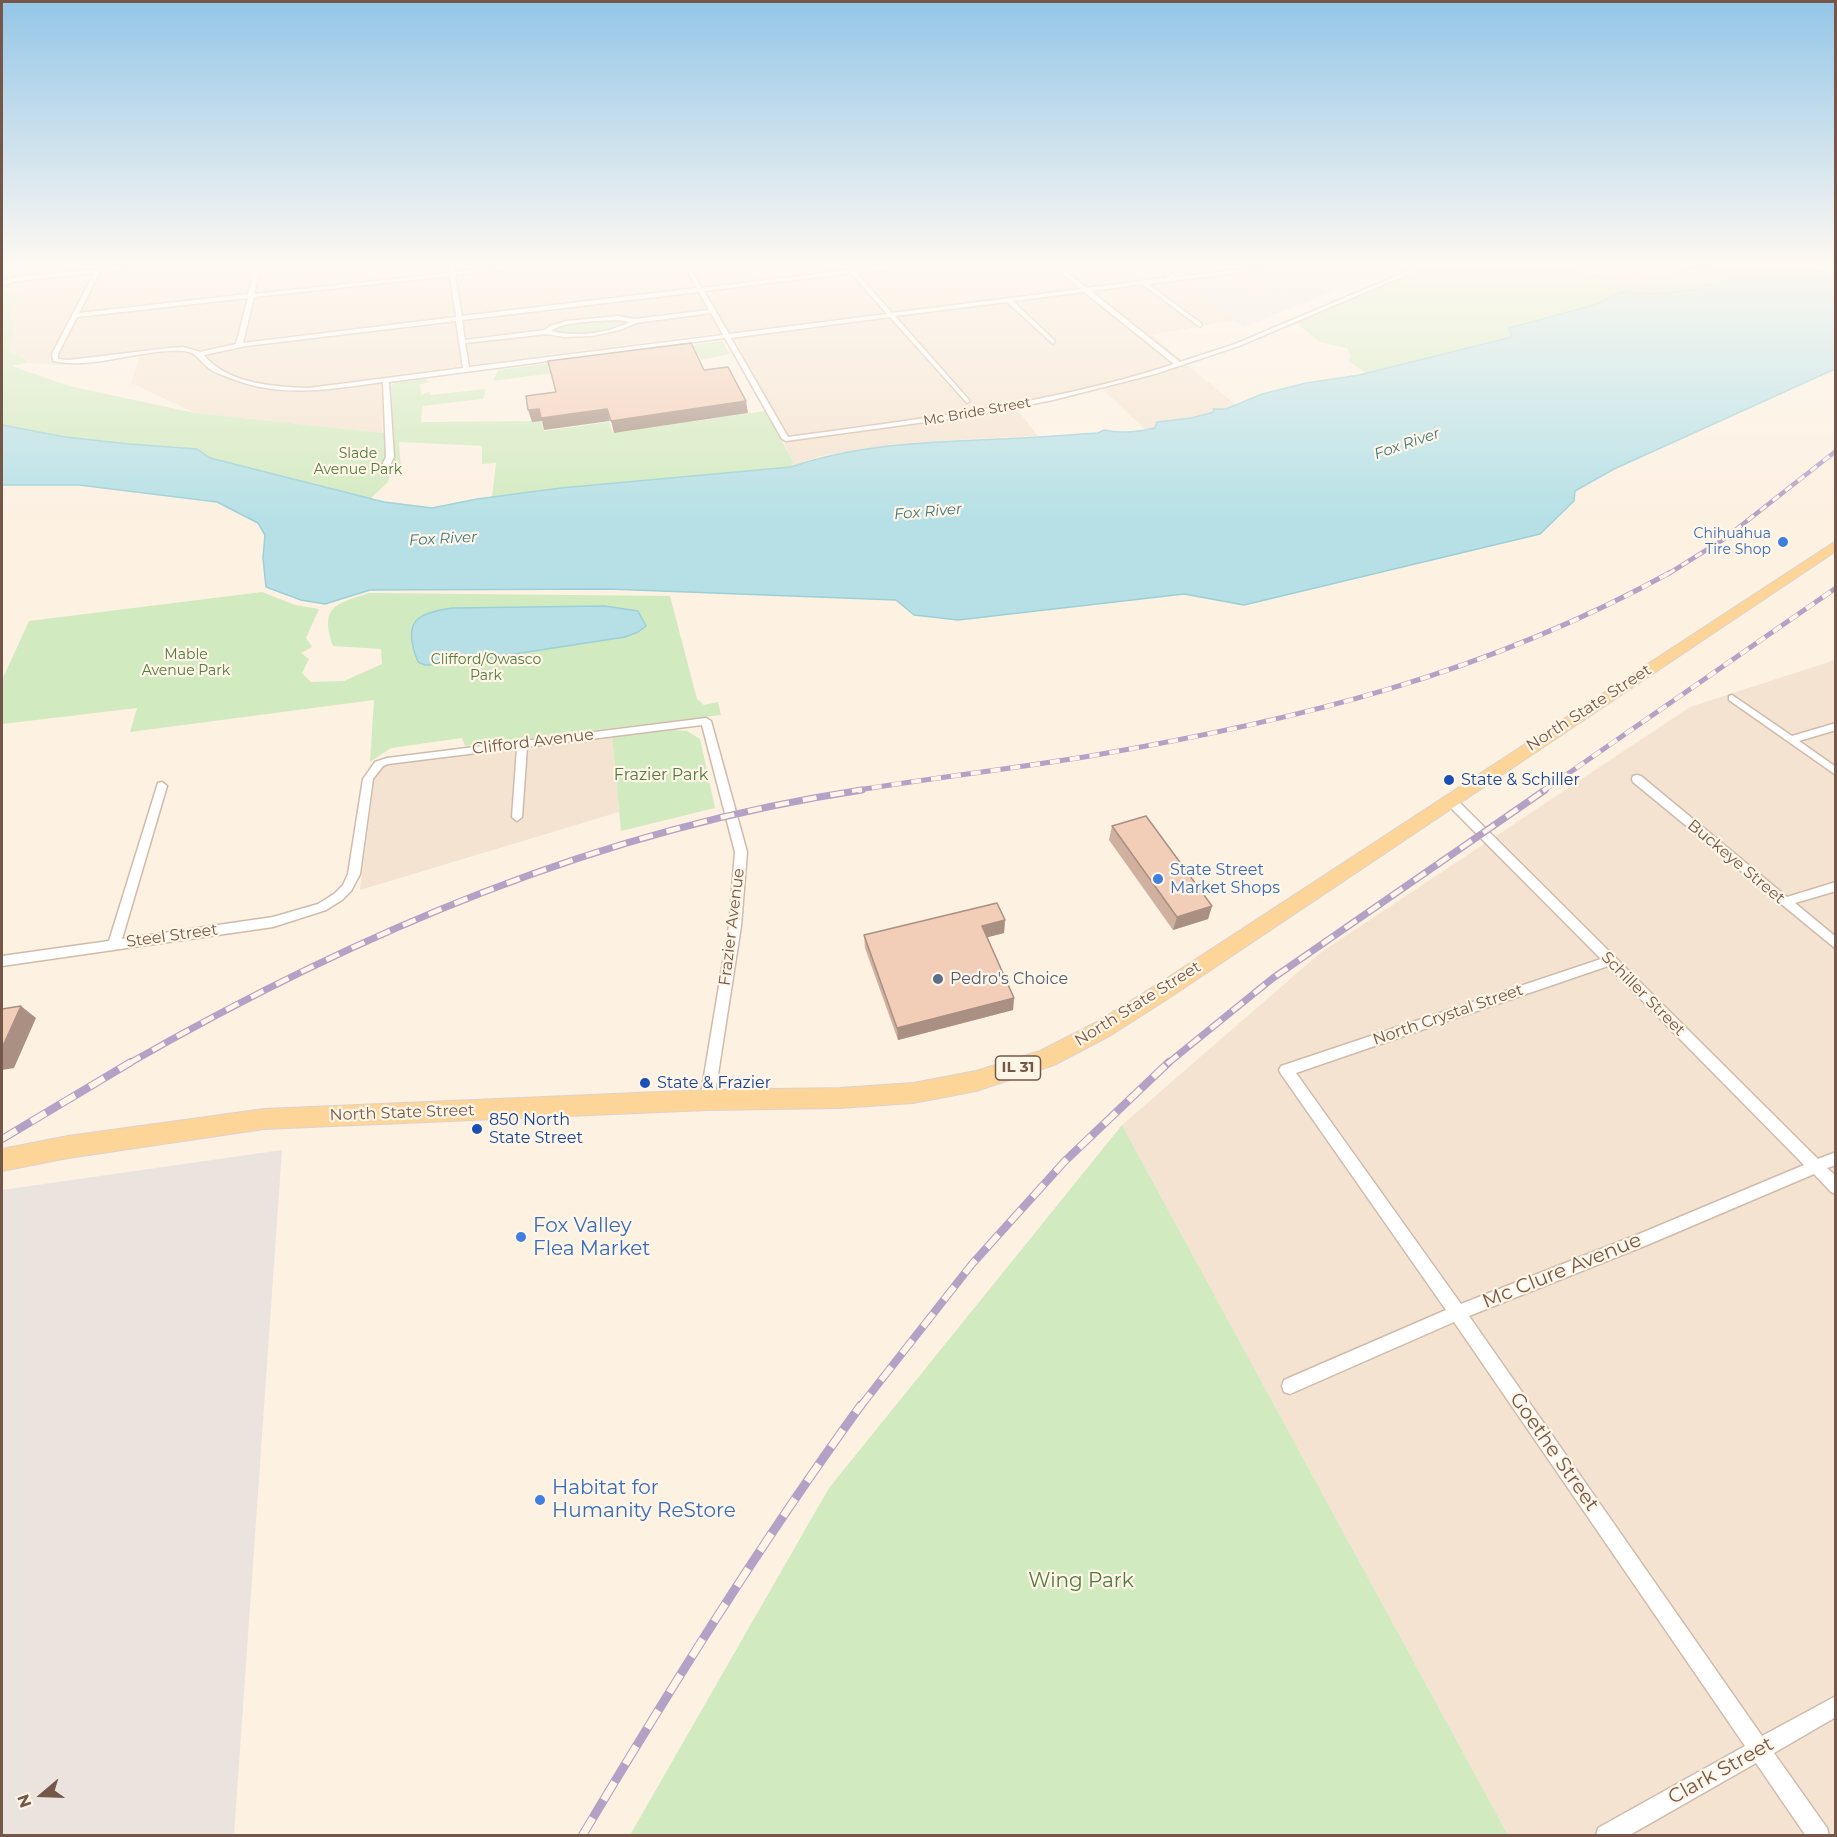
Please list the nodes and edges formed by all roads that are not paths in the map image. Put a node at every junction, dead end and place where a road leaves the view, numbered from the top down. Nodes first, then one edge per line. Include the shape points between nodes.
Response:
1 (58, 349) edge
2 (223, 349) edge
3 (463, 349) edge
4 (611, 349) edge
5 (733, 349) edge
6 (920, 349) edge
7 (1159, 349) edge
8 (1228, 349) edge
9 (200, 354) junction
10 (1178, 364) junction
11 (466, 369) junction
12 (386, 380) junction
13 (967, 401) dead end
14 (386, 465) dead end
15 (1836, 545) edge
16 (1732, 698) dead end
17 (706, 721) joint
18 (1836, 726) edge
19 (1790, 740) junction
20 (522, 743) junction
21 (1836, 772) edge
22 (1637, 779) dead end
23 (162, 786) dead end
24 (1450, 800) junction
25 (517, 816) dead end
26 (1836, 886) edge
27 (338, 897) joint
28 (1785, 902) junction
29 (1836, 944) edge
30 (114, 945) junction
31 (2, 961) edge
32 (1609, 961) junction
33 (1286, 1070) joint
34 (706, 1100) junction
35 (1836, 1158) edge
36 (2, 1160) edge
37 (1816, 1166) junction
38 (1836, 1187) edge
39 (1457, 1313) junction
40 (1290, 1386) dead end
41 (1836, 1706) edge
42 (1760, 1749) junction
43 (1606, 1836) edge
44 (1819, 1836) edge

1 - 9 street via 55,360 69,362 174,350
2 - 9 street
3 - 11 street
4 - 11 street
5 - 10 street, Mc Bride Street via 786,439 1016,406
6 - 13 street
7 - 10 street
8 - 10 street, Mc Bride Street
9 - 12 street via 208,366 224,373 286,389
11 - 12 street
12 - 14 street via 390,457
15 - 24 main road, North State Street / IL 31
16 - 19 street
17 - 20 street, Clifford Avenue
17 - 34 street, Frazier Avenue via 741,852 735,926
18 - 19 street
19 - 21 street
20 - 25 street
20 - 27 street, Clifford Avenue via 379,764 368,779 354,874
22 - 28 street, Buckeye Street
23 - 30 street
24 - 32 street, Schiller Street
24 - 34 main road, North State Street / IL 31 via 1165,990 1103,1029 1046,1058 976,1081 913,1093
26 - 28 street
27 - 30 street, Steel Street via 322,907 273,921
28 - 29 street, Buckeye Street
30 - 31 street, Steel Street
32 - 33 street, North Crystal Street
32 - 37 street, Schiller Street
33 - 39 street, Goethe Street
34 - 36 main road, North State Street / IL 31 via 264,1119
35 - 37 street, Mc Clure Avenue
37 - 38 street, Schiller Street
37 - 39 street, Mc Clure Avenue
39 - 40 street, Mc Clure Avenue
39 - 42 street, Goethe Street
41 - 42 street, Clark Street
42 - 43 street, Clark Street
42 - 44 street, Goethe Street

